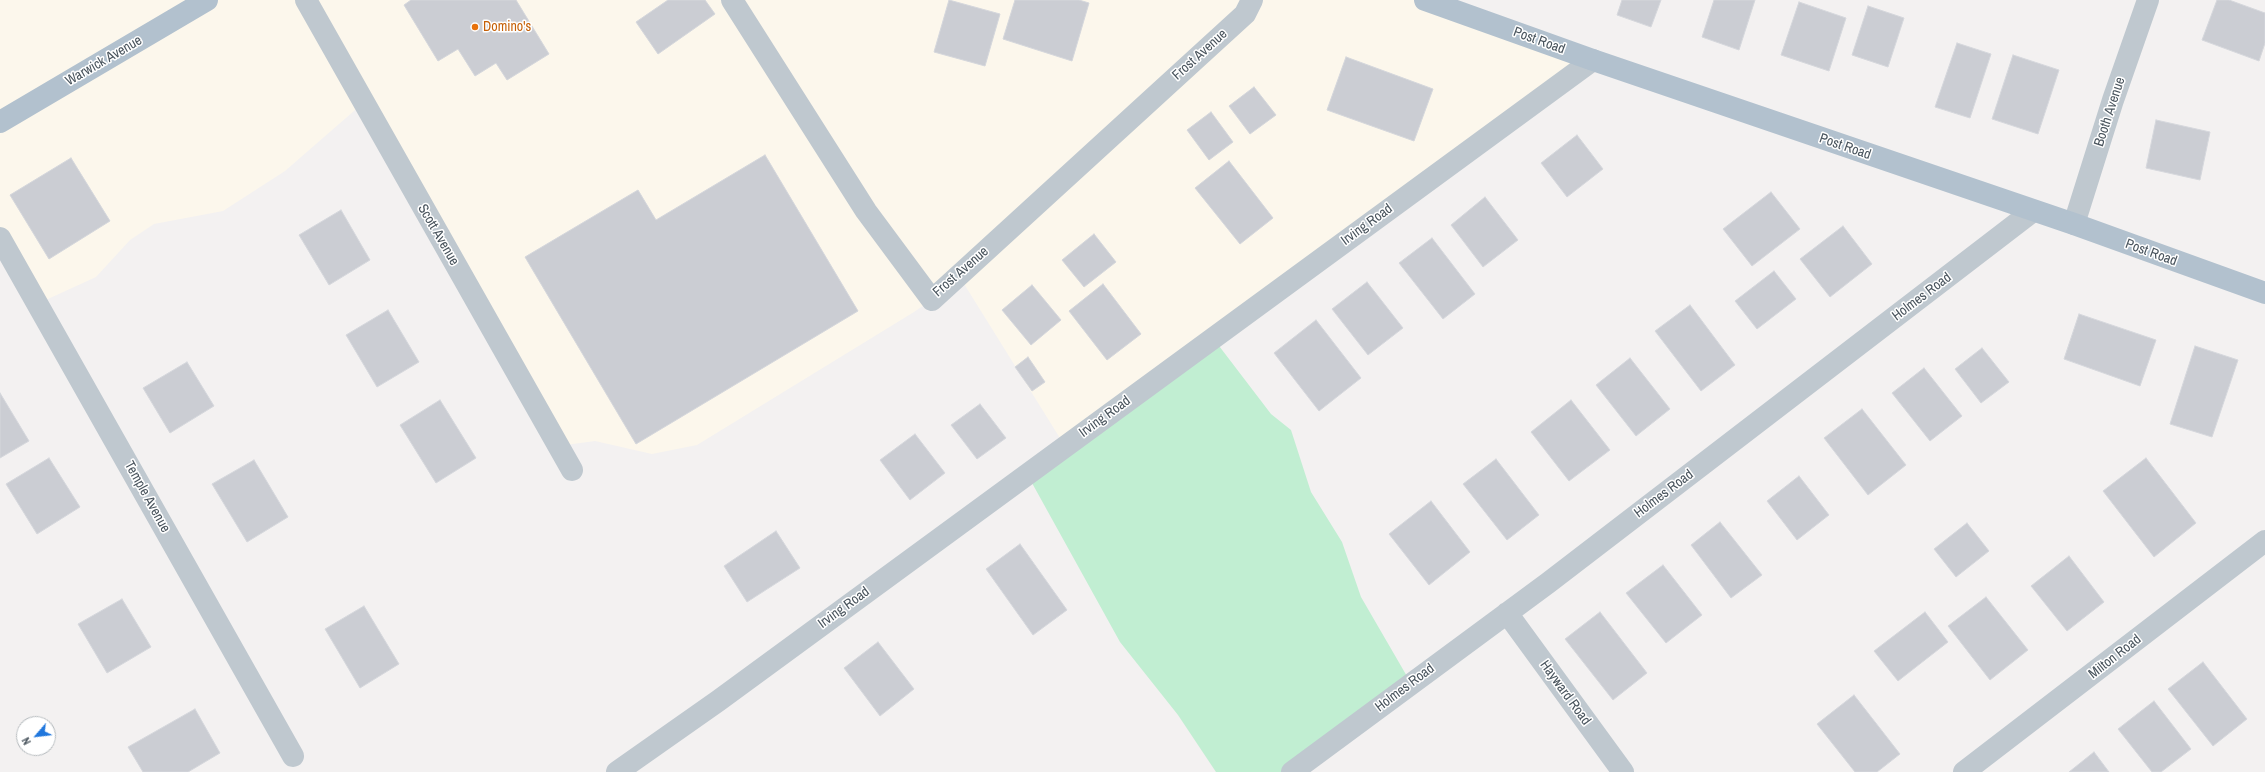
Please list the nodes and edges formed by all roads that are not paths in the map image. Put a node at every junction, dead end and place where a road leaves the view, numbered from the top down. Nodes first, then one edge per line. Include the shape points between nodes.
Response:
1 (207, 0) edge
2 (306, 0) edge
3 (732, 0) edge
4 (1252, 0) edge
5 (1425, 0) edge
6 (2148, 0) edge
7 (1593, 60) junction
8 (0, 122) edge
9 (2033, 211) junction
10 (2074, 224) junction
11 (0, 238) edge
12 (2265, 293) edge
13 (572, 470) dead end
14 (2265, 541) edge
15 (1507, 613) junction
16 (294, 756) dead end
17 (617, 772) edge
18 (1292, 772) edge
19 (1623, 772) edge
20 (1964, 772) edge

1 - 8 main road, Warwick Avenue
2 - 13 street, Scott Avenue
3 - 4 street, Frost Avenue via 866,211 932,300 1245,14
5 - 7 main road, Post Road
6 - 10 street, Booth Avenue
7 - 9 main road, Post Road
7 - 17 street, Irving Road via 718,701
9 - 10 main road, Post Road
9 - 15 street, Holmes Road
10 - 12 main road, Post Road
11 - 16 street, Temple Avenue
14 - 20 street, Milton Road
15 - 18 street, Holmes Road
15 - 19 street, Hayward Road

